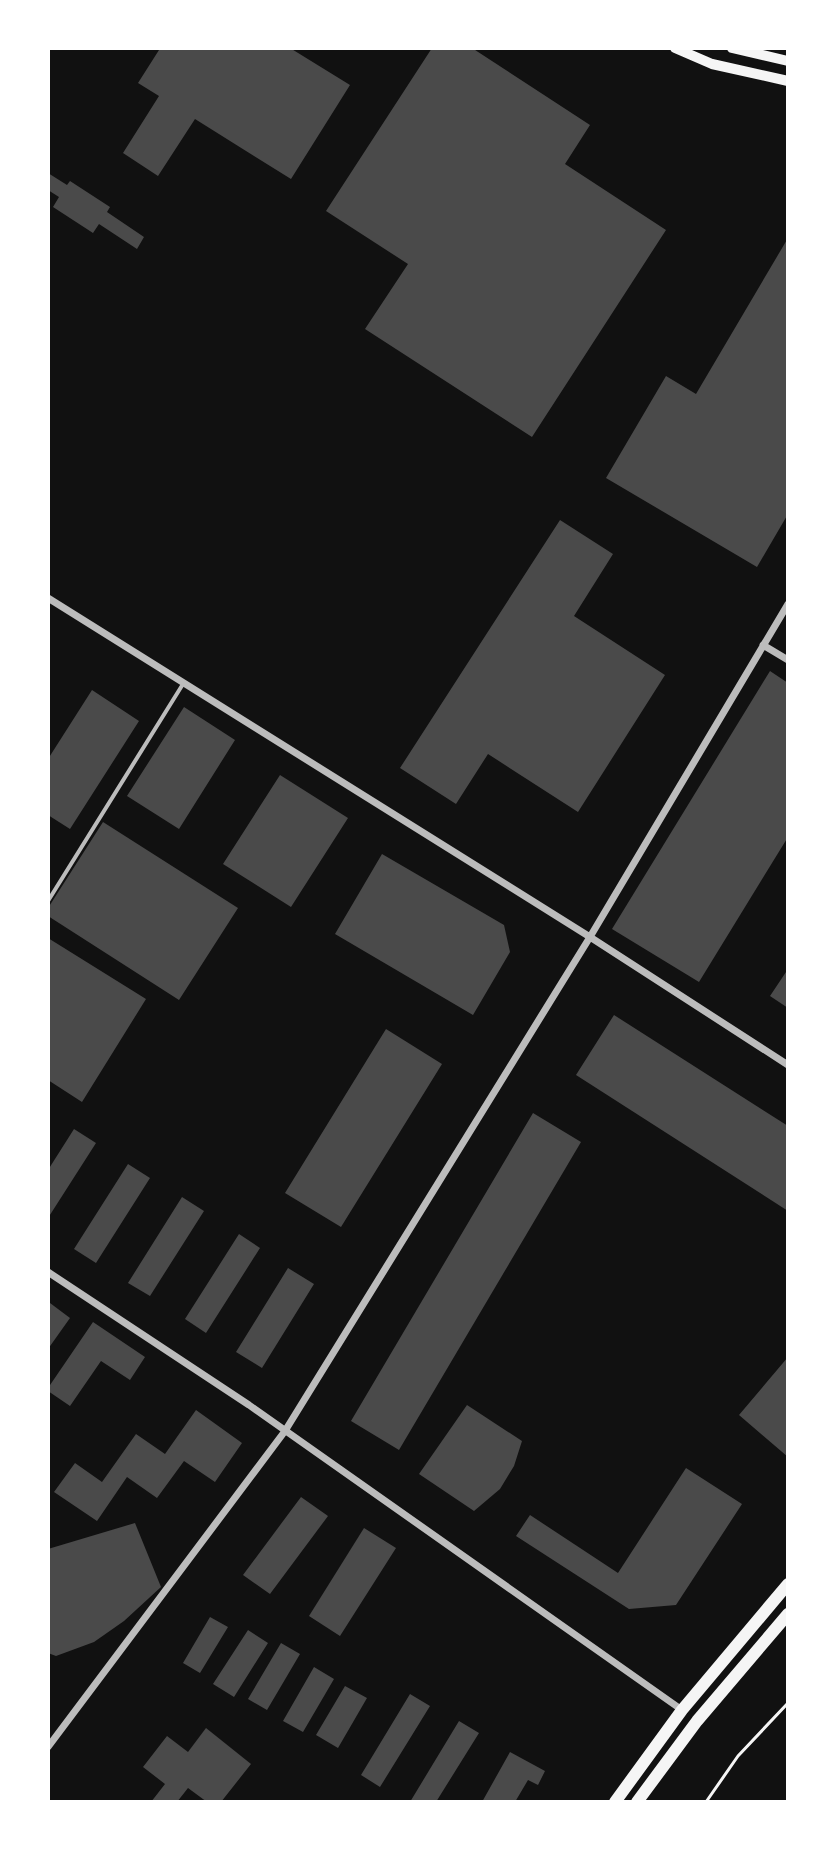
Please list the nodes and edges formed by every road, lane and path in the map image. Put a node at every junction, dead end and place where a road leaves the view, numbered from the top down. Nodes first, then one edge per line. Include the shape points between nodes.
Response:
1 (675, 48) edge
2 (732, 48) edge
3 (788, 61) edge
4 (788, 81) edge
5 (48, 599) edge
6 (788, 604) edge
7 (763, 645) junction
8 (788, 660) edge
9 (183, 684) junction
10 (48, 901) edge
11 (590, 937) junction
12 (788, 1065) edge
13 (48, 1272) edge
14 (285, 1431) junction
15 (788, 1584) edge
16 (788, 1614) edge
17 (788, 1703) edge
18 (682, 1710) junction
19 (48, 1747) edge
20 (615, 1802) edge
21 (637, 1802) edge
22 (706, 1802) edge

1 - 4 main road via 712,64
2 - 3 main road
5 - 9 street
6 - 7 street
7 - 8 street
7 - 11 street
9 - 10 lane
9 - 11 street
11 - 12 street
11 - 14 street
13 - 14 street
14 - 18 street
14 - 19 street
15 - 18 main road
16 - 21 main road
17 - 22 path via 738,1756
18 - 20 main road

